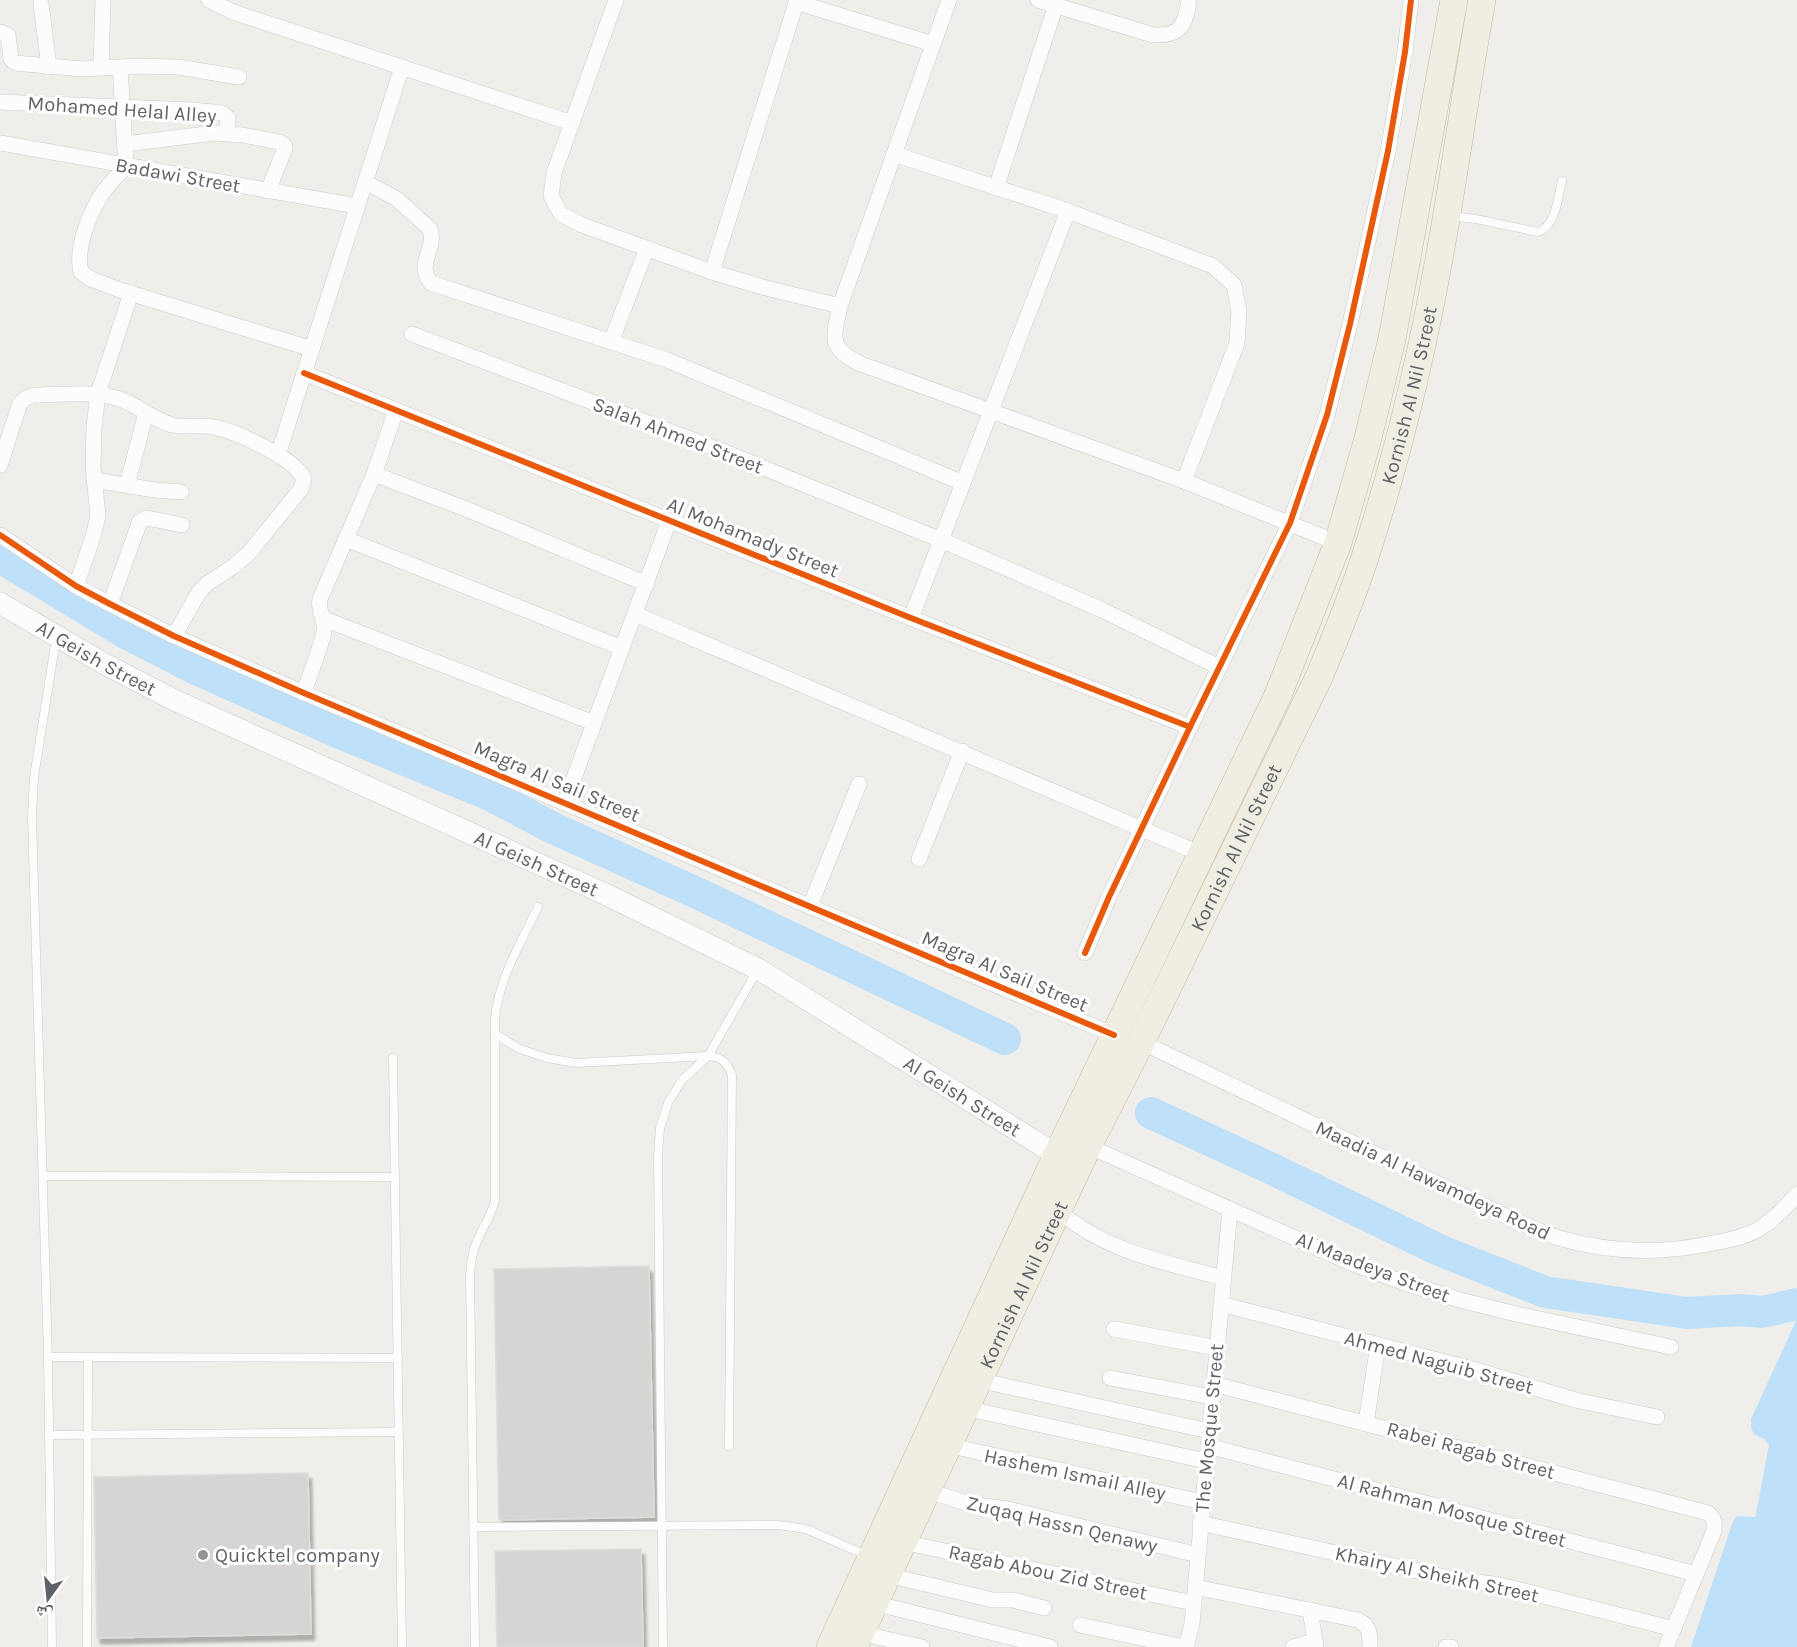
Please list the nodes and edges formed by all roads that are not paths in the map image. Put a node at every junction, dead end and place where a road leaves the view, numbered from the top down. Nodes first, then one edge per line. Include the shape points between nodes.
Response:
1 (103, 0) edge
2 (209, 0) edge
3 (616, 0) edge
4 (949, 0) edge
5 (1038, 0) edge
6 (1190, 0) edge
7 (1411, 0) edge
8 (1454, 0) edge
9 (1482, 0) edge
10 (796, 1) edge
11 (41, 4) dead end
12 (1056, 5) junction
13 (0, 32) edge
14 (933, 44) junction
15 (49, 67) junction
16 (120, 67) junction
17 (402, 67) junction
18 (101, 69) junction
19 (239, 77) dead end
20 (0, 102) edge
21 (123, 106) junction
22 (572, 123) junction
23 (227, 133) junction
24 (0, 143) edge
25 (125, 144) junction
26 (894, 154) junction
27 (126, 166) junction
28 (1562, 181) dead end
29 (365, 182) junction
30 (996, 188) junction
31 (268, 191) junction
32 (357, 206) junction
33 (1416, 209) junction
34 (1068, 211) junction
35 (1446, 215) junction
36 (647, 248) junction
37 (712, 272) junction
38 (131, 293) junction
39 (840, 306) junction
40 (412, 334) dead end
41 (612, 342) junction
42 (312, 349) junction
43 (304, 373) junction
44 (99, 394) junction
45 (396, 410) junction
46 (991, 411) junction
47 (146, 413) junction
48 (278, 455) junction
49 (0, 465) edge
50 (374, 474) junction
51 (94, 480) junction
52 (1184, 481) junction
53 (963, 483) junction
54 (127, 485) junction
55 (181, 492) dead end
56 (669, 521) junction
57 (1290, 523) junction
58 (182, 525) dead end
59 (0, 535) edge
60 (346, 539) junction
61 (941, 540) junction
62 (1338, 543) junction
63 (646, 584) junction
64 (76, 586) junction
65 (0, 603) edge
66 (110, 604) junction
67 (635, 614) junction
68 (911, 618) junction
69 (324, 619) junction
70 (174, 636) junction
71 (57, 637) junction
72 (622, 648) junction
73 (1219, 667) junction
74 (304, 693) junction
75 (594, 723) junction
76 (1190, 727) junction
77 (962, 751) junction
78 (859, 784) dead end
79 (565, 802) junction
80 (1143, 829) junction
81 (1201, 854) junction
82 (919, 859) dead end
83 (810, 906) junction
84 (537, 907) dead end
85 (1085, 953) dead end
86 (758, 969) junction
87 (495, 1034) junction
88 (1114, 1035) junction
89 (1141, 1042) junction
90 (708, 1056) junction
91 (393, 1058) dead end
92 (1088, 1146) junction
93 (1057, 1155) junction
94 (44, 1176) junction
95 (395, 1177) junction
96 (1797, 1194) edge
97 (1230, 1209) junction
98 (1058, 1211) junction
99 (1223, 1278) junction
100 (1221, 1304) junction
101 (1114, 1329) dead end
102 (1378, 1345) junction
103 (1671, 1347) dead end
104 (1217, 1348) junction
105 (48, 1357) junction
106 (88, 1357) junction
107 (398, 1358) junction
108 (1110, 1378) dead end
109 (978, 1380) junction
110 (1213, 1390) junction
111 (964, 1408) junction
112 (1657, 1418) dead end
113 (1366, 1423) junction
114 (399, 1432) junction
115 (88, 1434) junction
116 (49, 1435) junction
117 (947, 1445) junction
118 (729, 1446) dead end
119 (1208, 1446) junction
120 (926, 1490) junction
121 (1202, 1502) junction
122 (1200, 1523) junction
123 (661, 1526) junction
124 (473, 1527) junction
125 (902, 1542) junction
126 (1197, 1555) junction
127 (879, 1567) junction
128 (1696, 1574) junction
129 (1195, 1587) junction
130 (874, 1603) junction
131 (1193, 1603) junction
132 (1044, 1608) dead end
133 (1310, 1610) junction
134 (1080, 1625) dead end
135 (1674, 1629) junction
136 (857, 1640) edge
137 (1315, 1644) edge
138 (52, 1647) edge
139 (87, 1647) edge
140 (402, 1647) edge
141 (475, 1647) edge
142 (663, 1647) edge
143 (830, 1647) edge
144 (922, 1647) edge
145 (1050, 1647) edge
146 (1185, 1647) edge
147 (1293, 1647) edge
148 (1370, 1647) edge
149 (1666, 1647) edge

1 - 18 street
2 - 17 street via 232,12
3 - 22 street
4 - 14 street
5 - 12 street
6 - 12 street via 1181,28 1167,35 1153,35
7 - 57 street via 1388,151 1350,324 1327,415
8 - 33 highway, Kornish Al Nil Street
9 - 35 highway, Kornish Al Nil Street
10 - 14 street
10 - 37 street
11 - 15 street
12 - 30 street
13 - 15 street via 8,35 13,62
14 - 26 street
15 - 18 street
16 - 18 street
16 - 19 street via 178,67
16 - 21 street
17 - 22 street
17 - 29 street
20 - 21 street, Mohamed Helal Alley
21 - 23 street, Mohamed Helal Alley via 222,113 228,118
21 - 25 street
22 - 36 street via 550,196 561,214
23 - 25 street
23 - 31 street via 284,145
24 - 27 street, Badawi Street
25 - 27 street
26 - 30 street
26 - 39 street
27 - 31 street, Badawi Street
27 - 38 street via 98,201 78,261 81,272 91,279
28 - 35 lane via 1551,222 1542,231
29 - 32 street
29 - 41 street via 397,200 430,229 431,244 424,268 431,283
30 - 34 street
31 - 32 street, Badawi Street
32 - 42 street
33 - 35 highway
33 - 62 highway, Kornish Al Nil Street via 1380,390
34 - 46 street
34 - 52 street via 1214,266 1234,285 1239,311 1237,343
35 - 89 highway, Kornish Al Nil Street via 1422,345 1396,451 1344,616 1319,677
36 - 37 street
36 - 41 street
37 - 39 street
38 - 42 street
38 - 44 street
39 - 46 street via 834,333 836,347 844,356
40 - 61 street, Salah Ahmed Street via 722,451
41 - 53 street via 667,360
42 - 43 street
43 - 45 street, Al Mohamady Street
43 - 48 street
44 - 47 street via 127,402
44 - 49 street via 26,398 20,403
44 - 51 street
45 - 50 street
45 - 56 street, Al Mohamady Street
46 - 52 street
46 - 53 street
47 - 48 street via 176,426 227,430
47 - 54 street
48 - 70 street via 301,472 302,489 249,553 199,592
50 - 60 street
50 - 63 street
51 - 54 street
51 - 64 street via 98,500 96,528
52 - 57 street
53 - 61 street
54 - 55 street
56 - 63 street
56 - 68 street, Al Mohamady Street
57 - 62 street
57 - 73 street
58 - 66 street via 147,518 140,521
59 - 64 street, Magra Al Sail Street
60 - 69 street via 318,605
60 - 72 street
61 - 68 street
61 - 73 street, Salah Ahmed Street via 1100,609
62 - 81 highway, Kornish Al Nil Street via 1278,695
63 - 67 street
64 - 66 street, Magra Al Sail Street
65 - 71 street, Al Geish Street
66 - 70 street, Magra Al Sail Street
67 - 72 street
67 - 77 street
68 - 76 street, Al Mohamady Street
69 - 74 street
69 - 75 street
70 - 74 street, Magra Al Sail Street
71 - 86 street, Al Geish Street via 172,699 603,893
71 - 94 lane via 34,777 32,817
72 - 75 street
73 - 76 street
74 - 79 street, Magra Al Sail Street
75 - 79 street
76 - 80 street
77 - 80 street
77 - 82 street
78 - 83 street
79 - 83 street, Magra Al Sail Street
80 - 81 street
80 - 85 street
81 - 88 highway, Kornish Al Nil Street
83 - 88 street, Magra Al Sail Street
84 - 87 lane via 501,986
86 - 90 lane
86 - 93 street, Al Geish Street
87 - 90 lane via 520,1049 576,1063
87 - 124 lane via 495,1202 477,1240 470,1274
88 - 93 highway, Kornish Al Nil Street
89 - 92 highway, Kornish Al Nil Street
89 - 96 street, Maadia Al Hawamdeya Road via 1559,1238 1603,1248 1649,1251 1694,1247 1756,1231 1782,1212
90 - 118 lane via 719,1057 728,1064 732,1075
90 - 123 lane via 682,1080 668,1103 660,1128
91 - 95 lane
92 - 97 street, Al Maadeya Street
92 - 98 highway, Kornish Al Nil Street
93 - 127 highway, Kornish Al Nil Street
94 - 95 lane
94 - 105 lane
95 - 107 lane
97 - 99 street, The Mosque Street
97 - 103 street, Al Maadeya Street via 1351,1263 1416,1287 1516,1314
98 - 99 street via 1085,1232 1116,1247
98 - 109 highway, Kornish Al Nil Street
99 - 100 street, The Mosque Street
100 - 102 street, Ahmed Naguib Street
100 - 104 street, The Mosque Street
101 - 104 street
102 - 112 street, Ahmed Naguib Street via 1575,1400
102 - 113 street
104 - 110 street, The Mosque Street
105 - 106 lane
105 - 116 lane
106 - 107 lane
106 - 115 lane
107 - 114 lane
108 - 110 street, Rabei Ragab Street
109 - 111 highway, Kornish Al Nil Street
109 - 119 street
110 - 113 street, Rabei Ragab Street
110 - 119 street, The Mosque Street
111 - 117 highway, Kornish Al Nil Street
111 - 119 street
113 - 128 street, Rabei Ragab Street via 1701,1510 1713,1517 1715,1524
114 - 115 lane
114 - 140 lane
115 - 116 lane
115 - 139 lane
116 - 138 lane
117 - 120 highway, Kornish Al Nil Street
117 - 121 street, Hashem Ismail Alley
119 - 121 street, The Mosque Street
119 - 128 street, Al Rahman Mosque Street
120 - 125 highway, Kornish Al Nil Street
120 - 126 street, Zuqaq Hassn Qenawy via 969,1504 1008,1509
121 - 122 street, The Mosque Street
122 - 126 street, The Mosque Street
122 - 135 street, Khairy Al Sheikh Street via 1447,1578 1500,1585
123 - 124 lane
123 - 127 lane via 792,1527 819,1534
123 - 142 lane
124 - 141 lane
125 - 127 highway, Kornish Al Nil Street
125 - 131 street, Ragab Abou Zid Street
126 - 129 street, The Mosque Street
127 - 130 highway, Kornish Al Nil Street
127 - 132 street via 993,1600 1013,1600
127 - 143 highway, Kornish Al Nil Street
128 - 135 street
129 - 131 street, The Mosque Street
129 - 133 street
130 - 136 highway, Kornish Al Nil Street
130 - 145 street
131 - 146 street, The Mosque Street
133 - 137 street
133 - 148 street via 1365,1623
134 - 146 street
135 - 149 street
136 - 144 street
137 - 147 street

